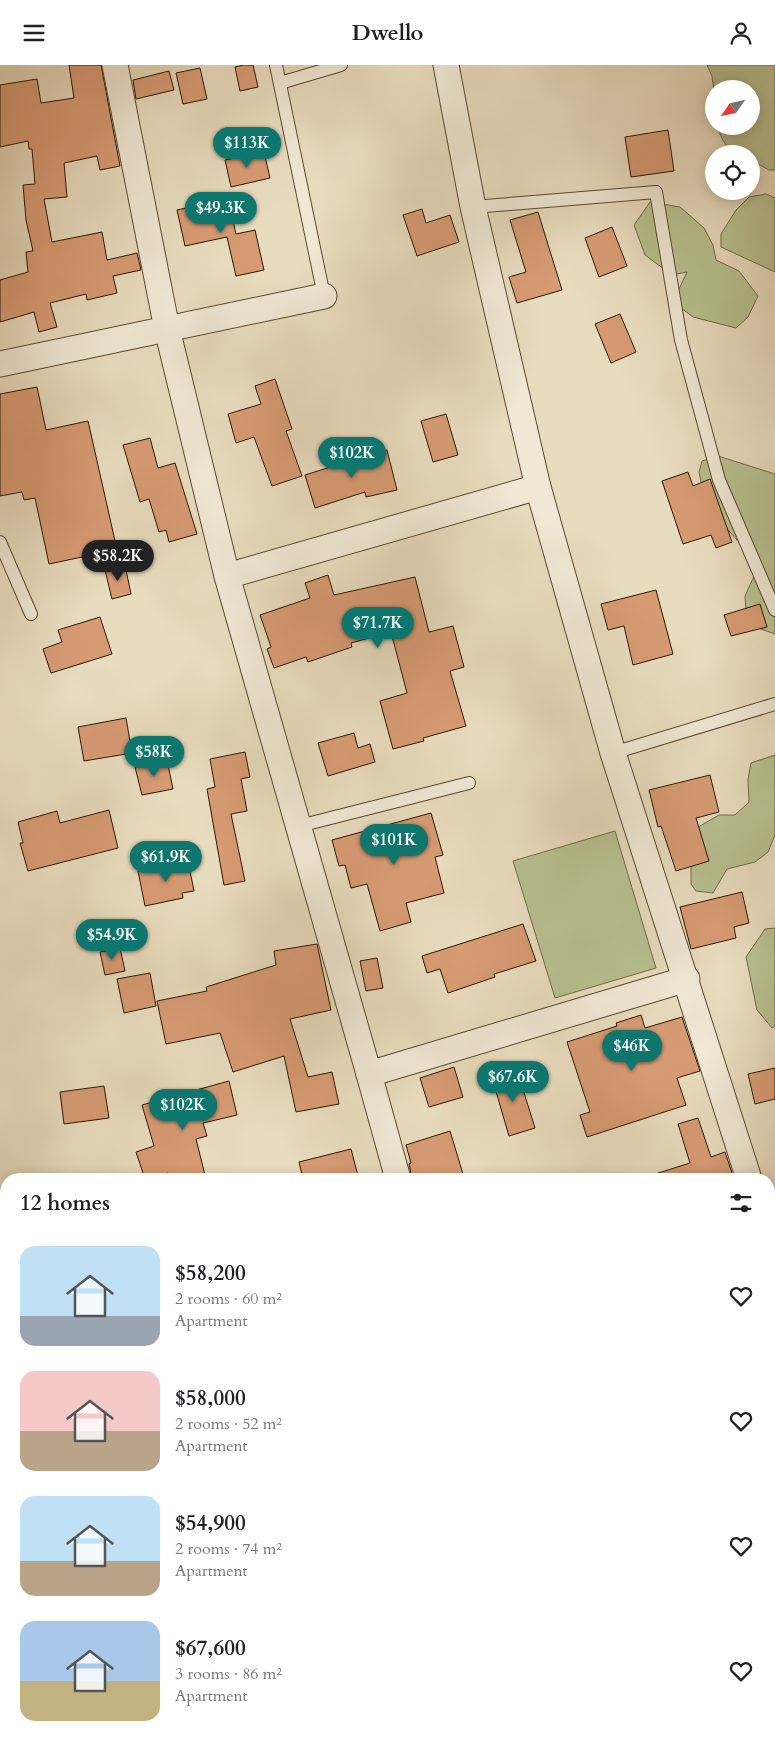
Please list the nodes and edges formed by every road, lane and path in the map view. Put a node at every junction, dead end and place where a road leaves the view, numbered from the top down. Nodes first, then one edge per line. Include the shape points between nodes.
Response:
1 (115, 65) edge
2 (276, 65) edge
3 (342, 65) edge
4 (446, 65) edge
5 (280, 83) junction
6 (473, 207) junction
7 (324, 296) joint
8 (167, 329) junction
9 (0, 364) edge
10 (538, 487) junction
11 (0, 542) edge
12 (227, 576) junction
13 (775, 610) edge
14 (31, 614) dead end
15 (775, 704) edge
16 (613, 753) junction
17 (470, 783) dead end
18 (299, 826) junction
19 (687, 979) junction
20 (370, 1074) junction
21 (396, 1173) edge
22 (747, 1173) edge

1 - 8 street
2 - 5 lane
3 - 5 lane
4 - 6 street
5 - 7 lane
6 - 10 street
6 - 13 lane via 656,192 680,340 719,480
7 - 8 street
8 - 9 street
8 - 12 street
10 - 12 street
10 - 16 street
11 - 14 lane
12 - 18 street
15 - 16 lane
16 - 19 street
17 - 18 lane
18 - 20 street
19 - 20 street
19 - 22 street
20 - 21 street

